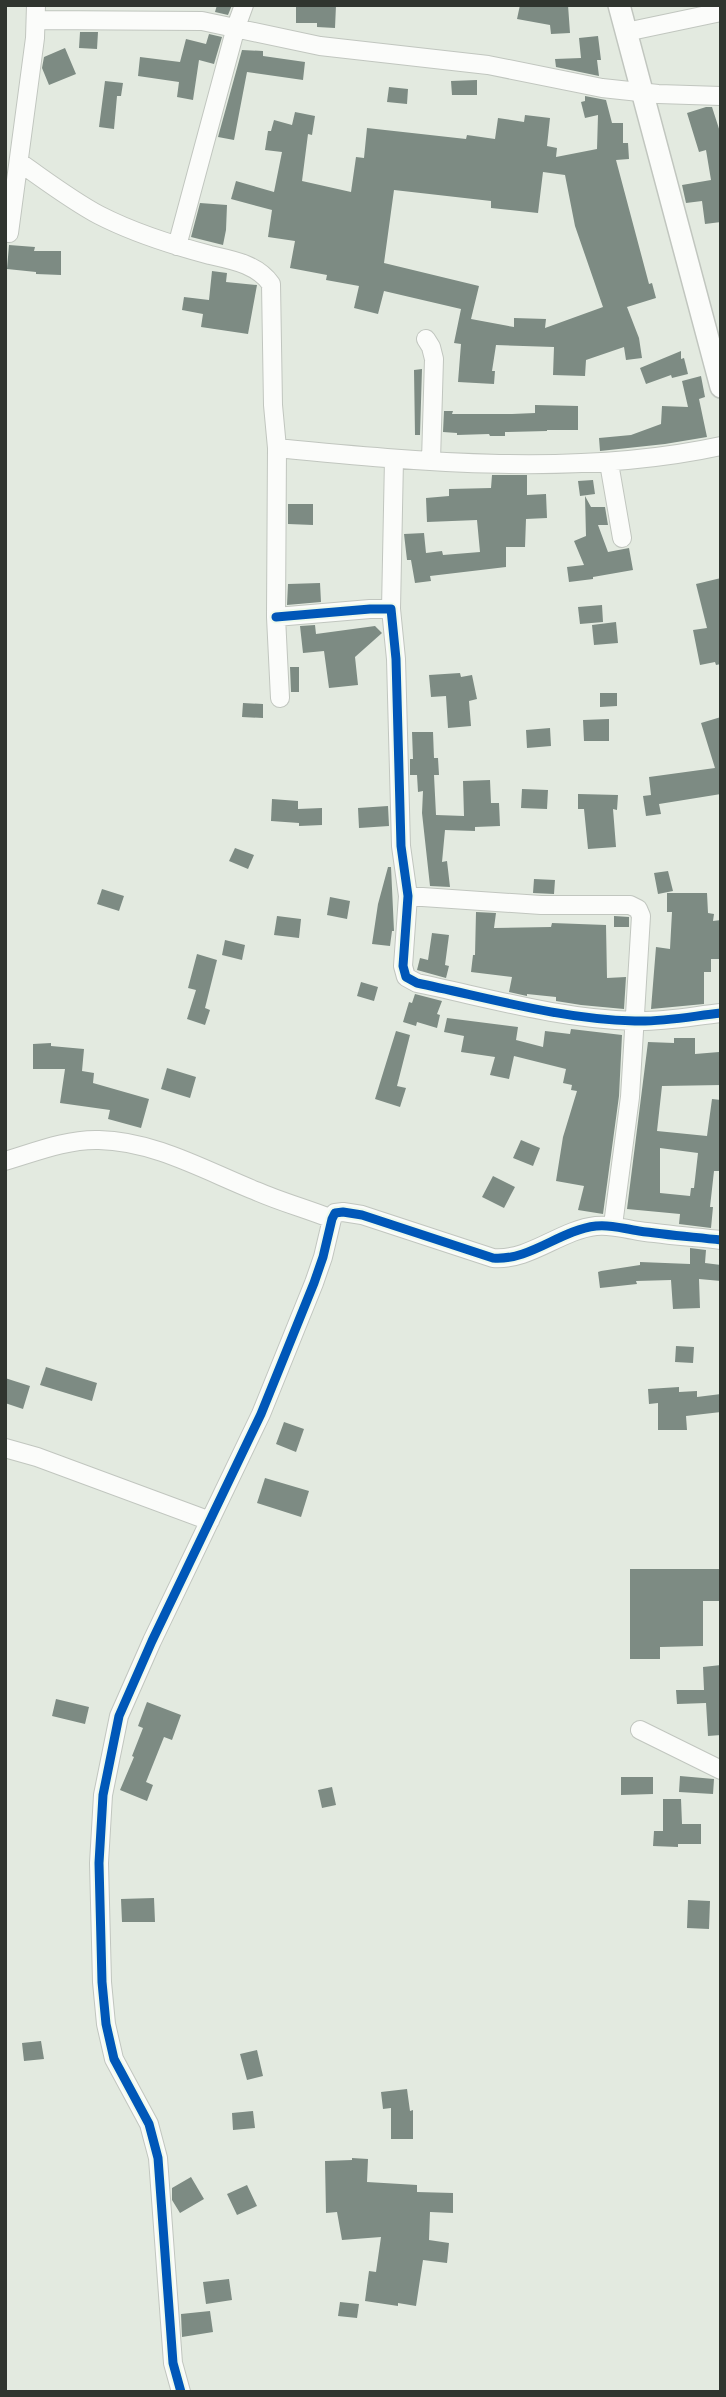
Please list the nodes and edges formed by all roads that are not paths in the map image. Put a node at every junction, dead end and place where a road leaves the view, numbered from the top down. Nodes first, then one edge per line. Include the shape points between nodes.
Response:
1 (244, 5) edge
2 (619, 5) edge
3 (721, 12) edge
4 (36, 13) edge
5 (236, 27) junction
6 (626, 32) junction
7 (642, 93) junction
8 (721, 96) edge
9 (19, 162) junction
10 (9, 233) dead end
11 (177, 246) junction
12 (426, 339) dead end
13 (721, 387) edge
14 (721, 446) edge
15 (276, 448) junction
16 (394, 459) junction
17 (431, 460) junction
18 (609, 463) junction
19 (622, 538) dead end
20 (391, 609) junction
21 (276, 617) junction
22 (280, 698) dead end
23 (408, 896) junction
24 (721, 1013) edge
25 (636, 1021) junction
26 (5, 1161) edge
27 (332, 1219) junction
28 (613, 1225) junction
29 (721, 1240) edge
30 (5, 1448) edge
31 (210, 1521) junction
32 (640, 1730) dead end
33 (721, 1770) edge
34 (181, 2392) edge

1 - 5 street
2 - 6 main road
3 - 6 street
4 - 5 street via 174,19
4 - 9 street
5 - 7 street via 320,46 488,65
5 - 11 street
6 - 7 main road
7 - 8 street
7 - 13 main road
9 - 10 street
9 - 11 street via 100,215
11 - 15 street via 251,266 271,284
12 - 17 street via 434,359
14 - 18 street
15 - 16 street
15 - 21 street
16 - 17 street
16 - 20 street
17 - 18 street
18 - 19 street
20 - 21 street
20 - 23 street via 401,846
21 - 22 street
23 - 25 street via 403,966 410,980 533,1010
23 - 25 street via 635,907 641,916
24 - 25 street
25 - 28 street
26 - 27 street via 64,1143 120,1142 158,1151
27 - 28 street via 335,1213 362,1215 503,1259 586,1228
27 - 31 street via 309,1295
28 - 29 street
30 - 31 street
31 - 34 street via 119,1716 103,1795 99,1863 106,2024 114,2059 149,2124 158,2158 173,2363
32 - 33 street

